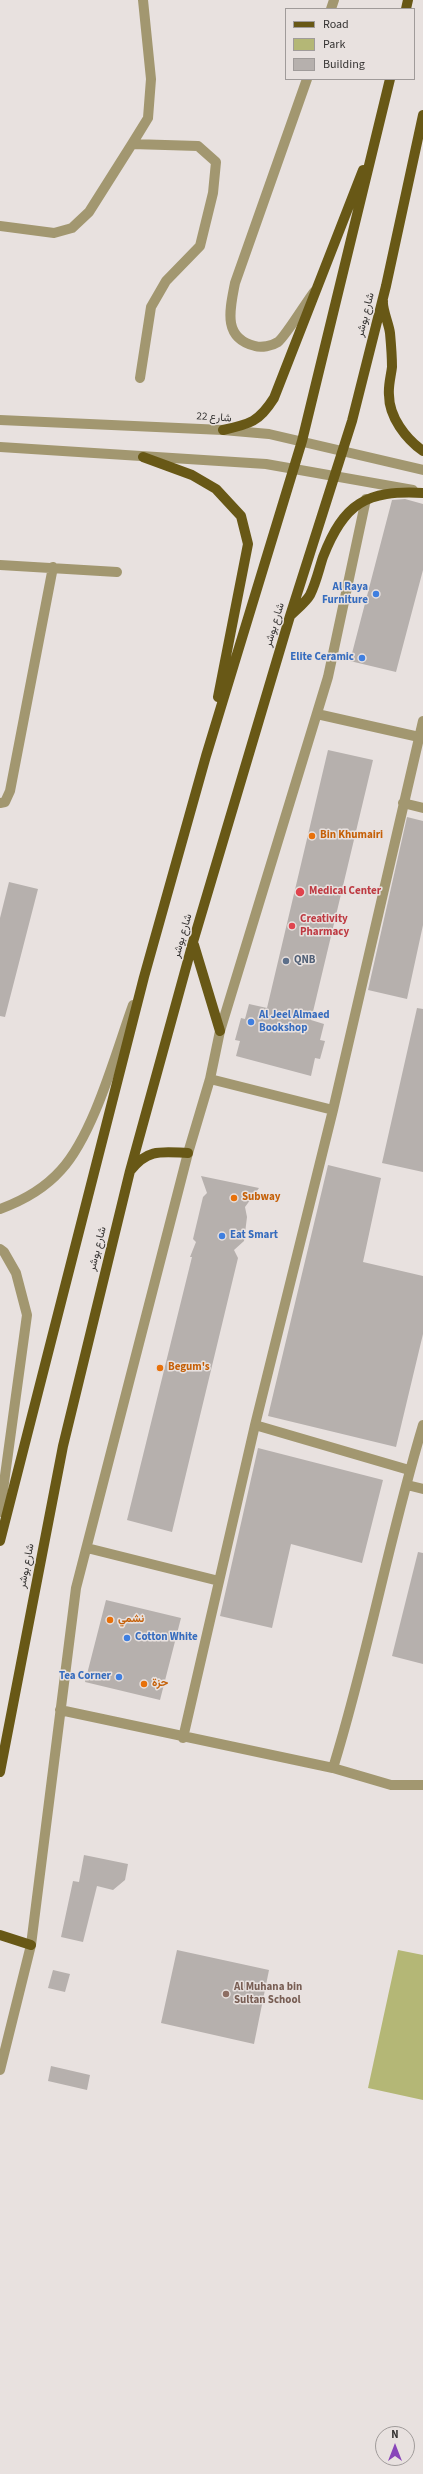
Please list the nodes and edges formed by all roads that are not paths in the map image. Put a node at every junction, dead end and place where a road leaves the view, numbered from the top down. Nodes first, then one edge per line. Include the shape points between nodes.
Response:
1 (143, 0) edge
2 (306, 80) edge
3 (390, 80) edge
4 (423, 115) edge
5 (377, 135) junction
6 (132, 144) junction
7 (0, 226) edge
8 (386, 286) junction
9 (317, 287) junction
10 (140, 378) dead end
11 (0, 420) edge
12 (223, 430) junction
13 (302, 441) junction
14 (0, 447) edge
15 (343, 450) junction
16 (423, 451) edge
17 (143, 458) junction
18 (294, 467) junction
19 (423, 470) edge
20 (334, 476) junction
21 (423, 492) edge
22 (366, 499) junction
23 (0, 565) edge
24 (53, 567) junction
25 (117, 572) dead end
26 (290, 616) junction
27 (316, 714) junction
28 (423, 720) edge
29 (419, 737) junction
30 (206, 756) junction
31 (0, 803) edge
32 (403, 803) junction
33 (423, 808) edge
34 (193, 942) junction
35 (144, 977) junction
36 (220, 1031) junction
37 (210, 1079) junction
38 (333, 1110) junction
39 (188, 1153) junction
40 (130, 1171) junction
41 (0, 1209) edge
42 (0, 1249) edge
43 (255, 1425) junction
44 (423, 1425) edge
45 (409, 1470) junction
46 (407, 1485) junction
47 (423, 1489) edge
48 (0, 1512) edge
49 (0, 1541) edge
50 (87, 1548) junction
51 (219, 1581) junction
52 (60, 1710) junction
53 (183, 1738) junction
54 (334, 1768) junction
55 (0, 1772) edge
56 (423, 1785) edge
57 (0, 1935) edge
58 (31, 1945) junction
59 (0, 2070) edge

1 - 6 street via 151,79 148,118
2 - 9 street via 235,283 230,312 232,331 242,343 261,348 278,342
3 - 5 main road, شارع بوشر
4 - 8 main road, شارع بوشر
5 - 9 main road
5 - 13 main road, شارع بوشر
6 - 7 street via 89,212 72,228 54,233
6 - 10 street via 198,146 216,162 213,193 200,246 166,282 151,307
8 - 15 main road, شارع بوشر
8 - 16 main road via 382,306 387,314 392,368 388,396 405,436
9 - 12 main road via 274,398 264,414 249,425
11 - 12 street, شارع 22
12 - 13 street, شارع 22 via 269,434
13 - 15 street, شارع 22
13 - 18 main road, شارع بوشر
14 - 17 street
15 - 19 street, شارع 22
15 - 20 main road, شارع بوشر
17 - 18 street
17 - 30 main road via 192,475 216,489 241,516 248,544
18 - 20 street
18 - 30 main road, شارع بوشر
20 - 21 street
20 - 26 main road, شارع بوشر
21 - 22 main road via 394,491
22 - 26 main road via 350,511 338,527 324,555 310,596
22 - 27 street via 328,677
23 - 24 street
24 - 25 street
24 - 31 street via 10,791 5,802
26 - 34 main road, شارع بوشر
27 - 29 street
27 - 36 street
28 - 29 street
29 - 32 street
30 - 35 main road, شارع بوشر
32 - 33 street
32 - 38 street
34 - 36 main road
34 - 40 main road, شارع بوشر
35 - 41 street via 86,1133 61,1170 36,1192
35 - 49 main road, شارع بوشر
36 - 37 street
37 - 38 street
37 - 39 street
38 - 43 street
39 - 40 main road via 150,1153 137,1161
39 - 50 street
40 - 55 main road, شارع بوشر via 63,1446
42 - 48 street via 16,1273 27,1315
43 - 45 street
43 - 51 street
44 - 45 street
45 - 46 street
46 - 47 street
46 - 54 street via 351,1712
50 - 51 street
50 - 52 street via 76,1588
51 - 53 street
52 - 53 street
52 - 58 street
53 - 54 street
54 - 56 street via 391,1785
57 - 58 main road
58 - 59 street

